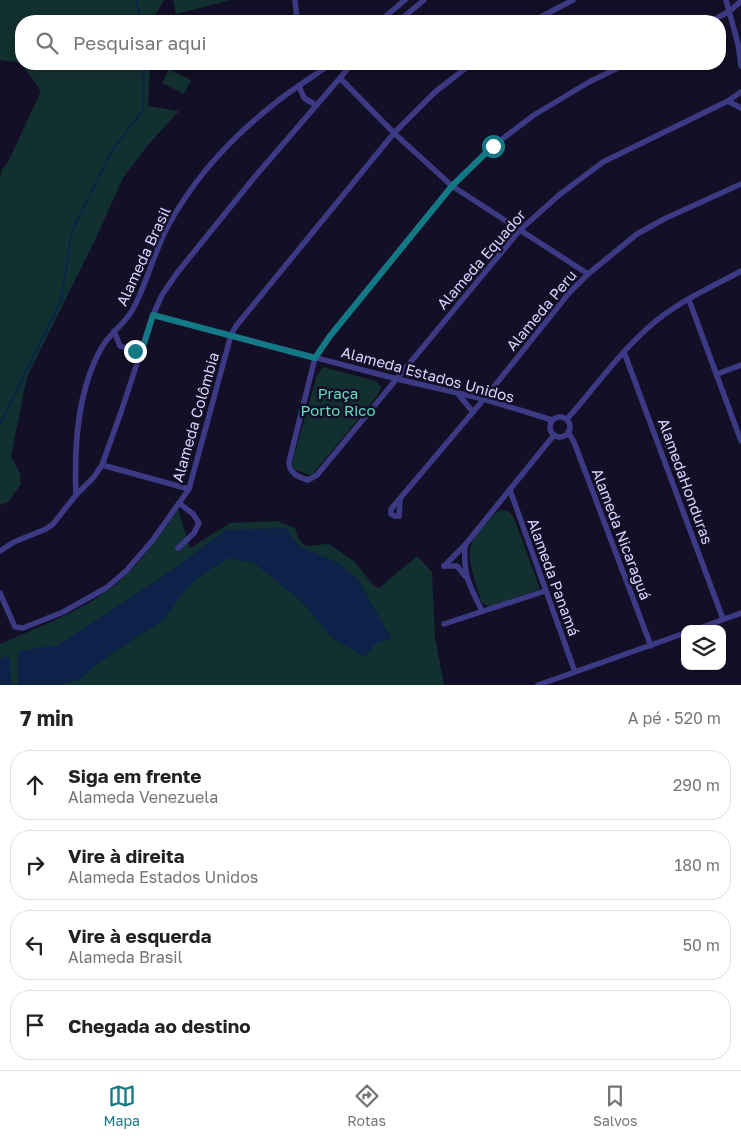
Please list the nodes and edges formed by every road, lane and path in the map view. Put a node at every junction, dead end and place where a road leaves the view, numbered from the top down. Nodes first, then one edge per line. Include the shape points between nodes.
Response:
1 (295, 0) edge
2 (405, 0) edge
3 (424, 0) edge
4 (573, 0) edge
5 (726, 0) edge
6 (741, 1) edge
7 (730, 11) junction
8 (296, 15) edge
9 (387, 15) edge
10 (406, 15) edge
11 (544, 15) edge
12 (722, 15) edge
13 (741, 66) edge
14 (320, 70) edge
15 (347, 70) edge
16 (463, 70) edge
17 (614, 70) edge
18 (340, 78) junction
19 (299, 86) junction
20 (740, 94) edge
21 (728, 101) junction
22 (316, 105) junction
23 (741, 108) edge
24 (394, 133) junction
25 (741, 184) edge
26 (452, 186) junction
27 (520, 230) junction
28 (741, 272) edge
29 (588, 274) junction
30 (689, 300) junction
31 (153, 315) junction
32 (114, 331) junction
33 (230, 335) junction
34 (142, 350) junction
35 (624, 352) junction
36 (315, 358) junction
37 (741, 365) edge
38 (717, 374) junction
39 (397, 379) junction
40 (457, 392) junction
41 (484, 399) junction
42 (473, 412) junction
43 (552, 420) junction
44 (567, 420) junction
45 (568, 432) junction
46 (554, 435) junction
47 (741, 441) edge
48 (102, 465) junction
49 (189, 489) junction
50 (510, 490) junction
51 (76, 495) junction
52 (400, 500) dead end
53 (179, 503) junction
54 (465, 545) junction
55 (178, 548) dead end
56 (0, 551) edge
57 (466, 577) junction
58 (545, 591) junction
59 (0, 593) edge
60 (482, 611) junction
61 (741, 613) edge
62 (723, 619) junction
63 (444, 624) dead end
64 (707, 625) edge
65 (681, 635) edge
66 (651, 646) junction
67 (574, 672) junction
68 (538, 685) edge

1 - 8 street
2 - 9 street
3 - 10 street
4 - 11 street
5 - 7 street
6 - 7 street
7 - 12 street
7 - 13 street
14 - 19 street, Alameda Brasil
15 - 18 street
16 - 24 street, Alameda Colômbia via 435,92
17 - 26 street via 534,115 493,146
18 - 22 street
18 - 24 street
19 - 22 street via 304,98
19 - 32 street, Alameda Brasil via 249,125 188,193 168,226 134,308
20 - 21 street, Alameda Equador
21 - 23 street
21 - 27 street, Alameda Equador via 603,162
22 - 31 street via 177,273
24 - 26 street
24 - 33 street, Alameda Colômbia via 263,290
25 - 29 street, Alameda Peru via 637,234
26 - 27 street
26 - 36 street
27 - 29 street
27 - 39 street, Alameda Equador
28 - 30 street
29 - 41 street, Alameda Peru
30 - 35 street via 649,326
30 - 38 street
31 - 33 street, Alameda Estados Unidos
31 - 34 street
32 - 34 street via 120,346
32 - 51 street, Alameda Brasil via 94,362 83,400 77,440
33 - 36 street, Alameda Estados Unidos
33 - 49 street, Alameda Colômbia
34 - 48 street
35 - 44 street
35 - 62 street, AlamedaHonduras
36 - 39 street, Alameda Estados Unidos
36 - 39 street, Alameda Equador via 289,462 293,473 308,480
37 - 38 street
38 - 47 street
39 - 40 street, Alameda Estados Unidos
40 - 41 street, Alameda Estados Unidos
40 - 42 street
41 - 42 street, Alameda Peru
41 - 43 street, Alameda Estados Unidos
42 - 52 street, Alameda Peru
43 - 44 street via 558,417
43 - 46 street via 550,429
44 - 45 street
45 - 46 street via 563,436
45 - 66 street, Alameda Nicaraguá
46 - 50 street
48 - 49 street
48 - 51 street
49 - 53 street, Alameda Colômbia
50 - 54 street
50 - 58 street, Alameda Panamá
51 - 56 street via 46,530
53 - 55 street via 199,523 194,533
53 - 59 street, Alameda Colômbia via 126,571 106,588 63,612 23,628 15,627
54 - 57 street
54 - 57 street via 444,566 457,566
57 - 60 street
58 - 60 street
58 - 67 street, Alameda Panamá
60 - 63 street
61 - 62 street
62 - 64 street
65 - 66 street
66 - 67 street
67 - 68 street

